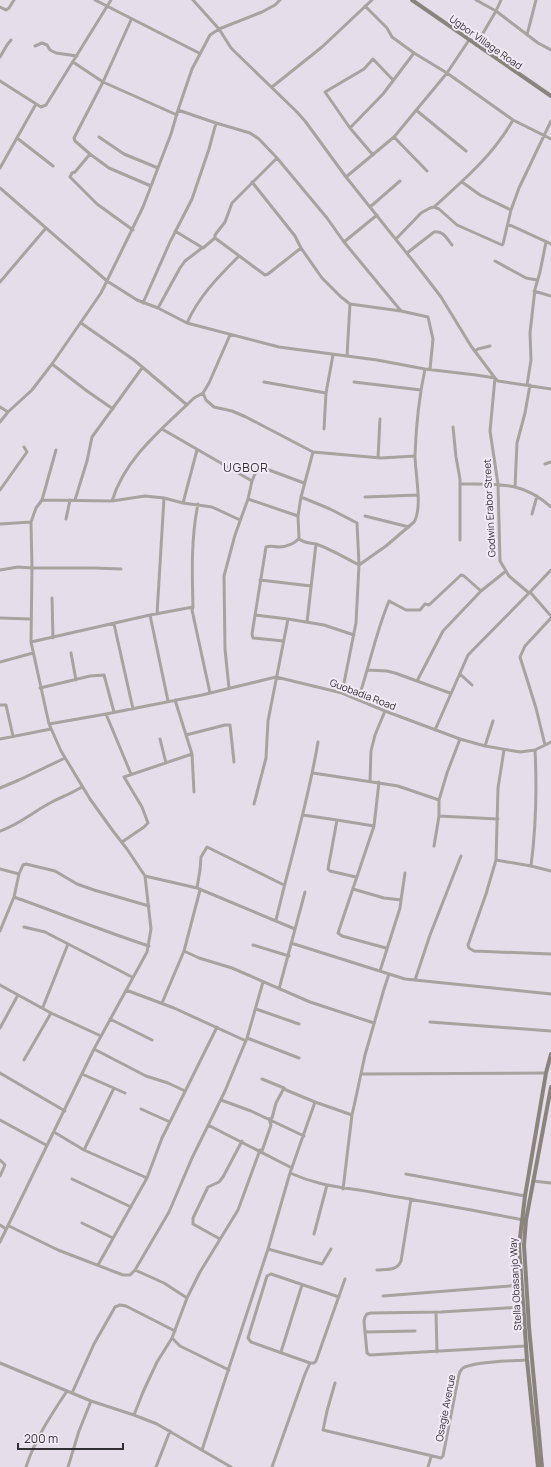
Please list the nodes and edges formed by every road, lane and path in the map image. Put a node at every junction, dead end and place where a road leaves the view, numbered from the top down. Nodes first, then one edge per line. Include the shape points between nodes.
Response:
1 (14, 0) edge
2 (95, 0) edge
3 (111, 0) edge
4 (193, 0) edge
5 (280, 0) edge
6 (372, 0) edge
7 (412, 0) edge
8 (476, 0) edge
9 (500, 0) edge
10 (536, 0) edge
11 (365, 6) junction
12 (107, 7) junction
13 (0, 8) edge
14 (496, 11) junction
15 (131, 20) junction
16 (219, 29) junction
17 (527, 35) junction
18 (11, 40) dead end
19 (469, 40) junction
20 (476, 45) junction
21 (35, 46) dead end
22 (551, 50) edge
23 (199, 53) junction
24 (414, 53) junction
25 (77, 56) junction
26 (0, 57) edge
27 (73, 62) junction
28 (447, 73) junction
29 (393, 80) junction
30 (0, 81) edge
31 (103, 82) junction
32 (272, 87) junction
33 (551, 96) edge
34 (36, 104) junction
35 (178, 110) junction
36 (416, 110) junction
37 (177, 115) junction
38 (513, 120) junction
39 (551, 121) edge
40 (216, 123) junction
41 (350, 128) junction
42 (545, 135) junction
43 (99, 137) dead end
44 (394, 137) junction
45 (17, 138) junction
46 (551, 139) edge
47 (466, 152) dead end
48 (90, 154) junction
49 (373, 155) junction
50 (277, 158) junction
51 (53, 166) dead end
52 (0, 168) edge
53 (158, 168) junction
54 (427, 171) dead end
55 (346, 177) junction
56 (400, 181) dead end
57 (252, 182) junction
58 (462, 182) junction
59 (151, 186) junction
60 (0, 188) edge
61 (370, 206) junction
62 (434, 207) junction
63 (511, 210) junction
64 (377, 215) junction
65 (508, 224) junction
66 (46, 228) junction
67 (133, 230) junction
68 (175, 231) junction
69 (215, 238) junction
70 (396, 239) junction
71 (344, 242) junction
72 (546, 242) junction
73 (551, 244) edge
74 (452, 245) dead end
75 (202, 248) junction
76 (301, 248) junction
77 (407, 253) junction
78 (240, 256) junction
79 (495, 261) dead end
80 (537, 280) junction
81 (107, 281) junction
82 (0, 282) edge
83 (534, 291) junction
84 (551, 296) edge
85 (143, 303) junction
86 (350, 304) junction
87 (158, 308) junction
88 (401, 311) junction
89 (81, 323) junction
90 (187, 323) junction
91 (230, 335) junction
92 (490, 346) dead end
93 (475, 351) junction
94 (333, 355) junction
95 (347, 356) junction
96 (52, 364) junction
97 (142, 368) junction
98 (425, 369) junction
99 (430, 370) junction
100 (495, 378) junction
101 (264, 382) dead end
102 (354, 382) dead end
103 (528, 385) junction
104 (551, 389) edge
105 (421, 390) junction
106 (203, 393) junction
107 (326, 393) junction
108 (187, 405) junction
109 (0, 407) edge
110 (113, 409) junction
111 (8, 412) junction
112 (380, 419) dead end
113 (0, 422) edge
114 (453, 427) dead end
115 (162, 429) junction
116 (324, 429) dead end
117 (24, 447) dead end
118 (56, 450) dead end
119 (197, 450) junction
120 (312, 452) junction
121 (415, 456) junction
122 (378, 458) junction
123 (551, 462) edge
124 (545, 464) dead end
125 (252, 481) junction
126 (304, 483) junction
127 (461, 484) junction
128 (498, 484) junction
129 (515, 487) junction
130 (0, 490) edge
131 (418, 495) junction
132 (537, 496) junction
133 (301, 497) junction
134 (365, 497) dead end
135 (164, 498) junction
136 (248, 499) junction
137 (42, 500) junction
138 (70, 500) junction
139 (75, 500) junction
140 (112, 501) junction
141 (184, 503) junction
142 (198, 504) junction
143 (551, 507) edge
144 (532, 514) dead end
145 (298, 516) junction
146 (365, 516) dead end
147 (66, 519) dead end
148 (240, 520) junction
149 (31, 522) junction
150 (0, 524) edge
151 (409, 527) junction
152 (299, 539) junction
153 (460, 540) dead end
154 (316, 544) junction
155 (359, 565) junction
156 (32, 568) junction
157 (0, 570) edge
158 (121, 570) dead end
159 (506, 570) junction
160 (551, 570) edge
161 (260, 580) junction
162 (311, 586) junction
163 (481, 591) junction
164 (529, 593) junction
165 (52, 598) dead end
166 (194, 607) junction
167 (157, 614) junction
168 (150, 615) junction
169 (255, 615) junction
170 (551, 617) edge
171 (0, 618) edge
172 (31, 619) junction
173 (288, 619) junction
174 (308, 622) junction
175 (114, 624) junction
176 (354, 635) junction
177 (53, 638) junction
178 (283, 641) junction
179 (30, 642) junction
180 (33, 653) junction
181 (71, 653) dead end
182 (0, 662) edge
183 (368, 670) junction
184 (460, 674) junction
185 (276, 677) junction
186 (76, 680) junction
187 (417, 681) junction
188 (472, 686) dead end
189 (40, 688) junction
190 (230, 688) junction
191 (210, 693) junction
192 (342, 693) junction
193 (450, 693) junction
194 (175, 700) junction
195 (358, 700) junction
196 (168, 701) junction
197 (0, 705) edge
198 (133, 708) junction
199 (385, 711) junction
200 (114, 712) junction
201 (106, 714) junction
202 (493, 721) dead end
203 (49, 724) junction
204 (51, 729) junction
205 (436, 730) junction
206 (186, 735) junction
207 (13, 736) junction
208 (0, 739) edge
209 (160, 739) dead end
210 (460, 739) junction
211 (318, 742) dead end
212 (551, 742) edge
213 (545, 745) junction
214 (485, 746) junction
215 (504, 750) junction
216 (535, 750) junction
217 (192, 754) junction
218 (65, 758) junction
219 (234, 762) dead end
220 (166, 763) junction
221 (313, 773) junction
222 (131, 774) junction
223 (370, 780) junction
224 (379, 782) junction
225 (82, 786) junction
226 (0, 788) edge
227 (194, 792) dead end
228 (439, 800) junction
229 (254, 804) dead end
230 (303, 815) junction
231 (439, 816) junction
232 (498, 819) junction
233 (338, 820) junction
234 (374, 826) junction
235 (0, 831) edge
236 (122, 842) junction
237 (434, 846) dead end
238 (461, 856) dead end
239 (496, 860) junction
240 (531, 866) junction
241 (0, 869) edge
242 (551, 871) edge
243 (405, 873) dead end
244 (19, 874) junction
245 (145, 876) junction
246 (356, 877) junction
247 (284, 885) junction
248 (199, 889) junction
249 (353, 889) junction
250 (305, 892) dead end
251 (14, 897) junction
252 (401, 900) junction
253 (149, 906) junction
254 (276, 920) junction
255 (24, 927) dead end
256 (295, 929) junction
257 (0, 931) edge
258 (68, 944) junction
259 (291, 944) junction
260 (253, 945) dead end
261 (148, 946) junction
262 (386, 948) junction
263 (184, 951) junction
264 (551, 954) edge
265 (289, 956) junction
266 (380, 971) junction
267 (390, 974) junction
268 (132, 977) junction
269 (415, 980) junction
270 (263, 982) junction
271 (0, 985) edge
272 (279, 989) junction
273 (126, 990) junction
274 (551, 994) edge
275 (18, 995) junction
276 (162, 1003) junction
277 (43, 1007) junction
278 (256, 1009) junction
279 (51, 1013) junction
280 (110, 1019) junction
281 (430, 1022) dead end
282 (374, 1023) junction
283 (300, 1024) dead end
284 (217, 1027) junction
285 (0, 1028) edge
286 (551, 1031) edge
287 (101, 1036) junction
288 (152, 1040) dead end
289 (247, 1040) junction
290 (94, 1049) junction
291 (551, 1054) edge
292 (299, 1058) dead end
293 (24, 1060) dead end
294 (0, 1073) edge
295 (546, 1073) junction
296 (82, 1074) junction
297 (361, 1074) junction
298 (262, 1079) dead end
299 (551, 1087) edge
300 (114, 1088) junction
301 (284, 1088) junction
302 (185, 1092) junction
303 (125, 1093) dead end
304 (221, 1100) junction
305 (315, 1102) junction
306 (141, 1109) dead end
307 (65, 1111) junction
308 (352, 1115) junction
309 (269, 1119) junction
310 (0, 1120) edge
311 (170, 1122) junction
312 (208, 1125) junction
313 (54, 1132) junction
314 (304, 1136) junction
315 (242, 1141) junction
316 (46, 1145) junction
317 (84, 1150) junction
318 (261, 1150) junction
319 (0, 1160) edge
320 (292, 1168) junction
321 (290, 1173) junction
322 (406, 1174) dead end
323 (0, 1176) edge
324 (147, 1178) junction
325 (72, 1179) dead end
326 (533, 1181) junction
327 (551, 1183) edge
328 (327, 1185) junction
329 (344, 1189) junction
330 (525, 1196) junction
331 (411, 1199) junction
332 (131, 1207) junction
333 (524, 1220) junction
334 (82, 1224) dead end
335 (0, 1225) edge
336 (7, 1227) junction
337 (314, 1234) dead end
338 (113, 1238) junction
339 (220, 1240) junction
340 (0, 1242) edge
341 (268, 1249) junction
342 (331, 1249) dead end
343 (98, 1265) junction
344 (135, 1270) junction
345 (377, 1270) dead end
346 (345, 1279) dead end
347 (302, 1285) junction
348 (522, 1285) junction
349 (383, 1296) dead end
350 (339, 1297) junction
351 (186, 1298) junction
352 (524, 1307) junction
353 (436, 1312) junction
354 (175, 1331) junction
355 (415, 1331) dead end
356 (365, 1332) junction
357 (172, 1338) junction
358 (526, 1346) junction
359 (280, 1352) junction
360 (437, 1352) junction
361 (527, 1360) junction
362 (310, 1362) junction
363 (0, 1363) edge
364 (229, 1370) junction
365 (335, 1383) dead end
366 (67, 1391) junction
367 (72, 1393) junction
368 (91, 1401) junction
369 (134, 1415) junction
370 (170, 1431) junction
371 (202, 1450) junction
372 (431, 1457) junction
373 (26, 1467) edge
374 (68, 1467) edge
375 (156, 1467) edge
376 (230, 1467) edge
377 (272, 1467) edge
378 (428, 1467) edge
379 (538, 1467) edge
380 (542, 1467) edge

1 - 13 street via 6,10
2 - 12 street
3 - 12 street
4 - 16 street
5 - 16 street via 262,12
6 - 11 street
7 - 19 street, Ugbor Village Road
8 - 14 street
9 - 14 street
10 - 17 street
11 - 24 street via 387,28 392,37
11 - 32 street via 322,47
12 - 15 street
12 - 25 street
14 - 17 street
14 - 20 street
15 - 23 street
15 - 31 street
16 - 23 street via 210,35
16 - 32 street via 231,48
17 - 22 street
18 - 26 street
19 - 20 street, Ugbor Village Road
19 - 28 street
20 - 33 street, Ugbor Village Road
21 - 25 street via 42,44 56,53
23 - 35 street
24 - 28 street
24 - 29 street
25 - 27 street
27 - 31 street
27 - 34 street via 46,105 41,107
28 - 36 street
28 - 38 street
29 - 41 street via 384,94
29 - 41 street via 373,59 364,69 325,92
30 - 34 street
31 - 37 street
31 - 48 street via 74,138
32 - 55 street via 305,120
34 - 45 street
35 - 37 street
35 - 40 street
36 - 44 street
36 - 47 street
37 - 53 street
38 - 42 street
38 - 58 street via 504,136
39 - 42 street
40 - 50 street via 250,133
40 - 68 street via 192,199
41 - 49 street
42 - 46 street
42 - 63 street
43 - 53 street via 124,154
44 - 49 street
44 - 54 street
45 - 51 street
45 - 52 street
48 - 59 street via 109,168
48 - 67 street via 70,176 97,204
49 - 55 street
50 - 57 street
50 - 71 street
53 - 59 street
55 - 61 street
56 - 61 street
57 - 69 street via 232,203 225,222
57 - 76 street via 295,236
58 - 62 street
58 - 63 street via 480,195
59 - 67 street
60 - 66 street
61 - 64 street
62 - 65 street via 457,225 500,245 503,244
62 - 70 street via 421,213
63 - 65 street
64 - 70 street
64 - 71 street
65 - 72 street
66 - 81 street
66 - 82 street
67 - 81 street
68 - 75 street
68 - 85 street
69 - 75 street
69 - 78 street
70 - 77 street
71 - 88 street
72 - 73 street
72 - 80 street
74 - 77 street via 437,231
75 - 87 street via 185,261
76 - 78 street via 265,275
76 - 86 street via 322,278
77 - 93 street via 441,297
78 - 90 street via 215,280 198,302
79 - 80 street via 526,278
80 - 83 street
81 - 85 street
81 - 89 street
83 - 84 street
83 - 103 street
85 - 87 street
86 - 88 street
86 - 95 street
87 - 90 street
88 - 99 street via 428,317 433,339
89 - 96 street
89 - 97 street
90 - 91 street
91 - 94 street via 279,348
91 - 106 street
92 - 93 street
93 - 100 street
94 - 95 street
94 - 107 street
95 - 98 street
96 - 110 street
96 - 111 street via 32,390
97 - 108 street
97 - 110 street
98 - 99 street
98 - 105 street
99 - 100 street
100 - 103 street via 498,381
100 - 128 street, Godwin Erabor Street via 490,431
101 - 107 street
102 - 105 street
103 - 104 street
103 - 129 street via 525,413 517,442
105 - 121 street
106 - 108 street
106 - 120 street via 214,407 246,417
107 - 116 street
108 - 115 street
109 - 111 street
110 - 139 street via 92,437
111 - 113 street
112 - 122 street
114 - 127 street
115 - 119 street
115 - 140 street via 124,472
117 - 130 street via 27,452
118 - 137 street
119 - 125 street
119 - 141 street
120 - 122 street
120 - 126 street
121 - 122 street
121 - 131 street
123 - 124 street
125 - 126 street via 257,469 261,467
125 - 136 street
126 - 133 street
127 - 128 street
127 - 153 street
128 - 129 street
128 - 159 street, Godwin Erabor Street via 498,549 500,561
129 - 132 street
131 - 134 street
131 - 151 street via 417,518
132 - 143 street
132 - 144 street
133 - 145 street
133 - 155 street via 358,523
135 - 140 street via 145,496
135 - 141 street
135 - 167 street
136 - 145 street
136 - 148 street
137 - 138 street
137 - 149 street
138 - 139 street
138 - 147 street
139 - 140 street
141 - 142 street
142 - 148 street via 212,506
142 - 166 street via 193,528 192,553
145 - 152 street
146 - 151 street
148 - 190 street via 224,576 224,649
149 - 150 street
149 - 156 street
151 - 155 street
152 - 154 street
152 - 161 street via 282,547 266,547
154 - 155 street
154 - 162 street
155 - 176 street
156 - 157 street
156 - 158 street
156 - 172 street
159 - 163 street
159 - 164 street, Godwin Erabor Street via 509,576
160 - 164 street
161 - 162 street
161 - 169 street
162 - 174 street
163 - 183 street via 460,575 437,599 429,605 425,604 420,610 406,610 390,601 382,618
163 - 187 street via 443,631
164 - 170 street, Godwin Erabor Street
164 - 184 street via 468,655
165 - 177 street
166 - 167 street
166 - 191 street via 192,610
167 - 168 street
168 - 175 street
168 - 196 street
169 - 173 street
169 - 178 street via 253,638
170 - 213 street via 525,646 520,657
171 - 172 street
172 - 179 street
173 - 174 street
173 - 178 street
174 - 176 street
175 - 177 street
175 - 198 street
176 - 192 street
177 - 179 street
178 - 185 street
179 - 180 street
180 - 182 street
180 - 189 street
181 - 186 street
183 - 187 street via 391,672
183 - 195 street
184 - 188 street
184 - 193 street
185 - 190 street, Guobadia Road
185 - 192 street, Guobadia Road
185 - 229 street via 268,721 266,758
186 - 189 street
186 - 200 street via 104,675
187 - 193 street
189 - 203 street
190 - 191 street, Guobadia Road
191 - 194 street, Guobadia Road
192 - 195 street, Guobadia Road
193 - 205 street
194 - 196 street, Guobadia Road
194 - 206 street
195 - 199 street, Guobadia Road
196 - 198 street, Guobadia Road
197 - 207 street via 6,705
198 - 200 street, Guobadia Road
199 - 205 street, Guobadia Road
199 - 223 street via 371,751
200 - 201 street, Guobadia Road
201 - 203 street, Guobadia Road
201 - 222 street
202 - 214 street
203 - 204 street
204 - 207 street
204 - 218 street
205 - 210 street, Guobadia Road
206 - 217 street
206 - 219 street via 230,725
207 - 208 street
209 - 220 street
210 - 214 street, Guobadia Road
210 - 228 street
211 - 221 street
212 - 213 street, Guobadia Road
213 - 216 street, Guobadia Road
214 - 215 street, Guobadia Road
215 - 216 street, Guobadia Road
215 - 232 street via 498,788
216 - 240 street via 536,803
217 - 220 street
217 - 227 street
218 - 225 street
218 - 226 street
220 - 222 street
221 - 223 street
221 - 230 street
222 - 236 street via 124,777 142,807 148,823
223 - 224 street
224 - 228 street
224 - 234 street
225 - 235 street via 14,826
225 - 236 street
228 - 231 street
230 - 233 street
230 - 247 street
231 - 232 street
231 - 237 street
232 - 239 street
233 - 234 street
233 - 246 street via 328,869
234 - 246 street
236 - 245 street
238 - 269 street
239 - 240 street
239 - 264 street via 469,948 474,951
240 - 242 street
241 - 244 street
243 - 252 street
244 - 251 street
244 - 253 street via 23,865 55,871 77,884
245 - 248 street
245 - 253 street
246 - 249 street
247 - 248 street via 207,847 201,858
247 - 254 street
248 - 254 street
248 - 263 street
249 - 252 street
249 - 262 street via 338,933
250 - 256 street
251 - 257 street
251 - 261 street
252 - 262 street
253 - 261 street via 151,929
254 - 256 street
255 - 258 street via 45,932
256 - 259 street
258 - 268 street
258 - 277 street
259 - 265 street
259 - 266 street
260 - 265 street
261 - 268 street
262 - 266 street
263 - 270 street
263 - 276 street
265 - 272 street
266 - 267 street
267 - 269 street
267 - 282 street
268 - 273 street
269 - 274 street
270 - 272 street
270 - 278 street
271 - 275 street
272 - 282 street
273 - 276 street
273 - 280 street
275 - 277 street
275 - 285 street
276 - 284 street
277 - 279 street
278 - 283 street
278 - 289 street
279 - 287 street
279 - 293 street
280 - 287 street
280 - 288 street
281 - 286 street
282 - 297 street
284 - 289 street
284 - 302 street
287 - 290 street
289 - 292 street
289 - 304 street
290 - 296 street
290 - 302 street via 146,1076
291 - 295 street, Stella Obasanjo Way
294 - 307 street
295 - 297 street
295 - 330 street, Stella Obasanjo Way
296 - 300 street
296 - 307 street
297 - 308 street
298 - 301 street
299 - 326 street
300 - 303 street
300 - 317 street
301 - 305 street
301 - 309 street via 272,1118
302 - 311 street
304 - 309 street
304 - 312 street
305 - 308 street
305 - 314 street
306 - 311 street
307 - 313 street
308 - 329 street
309 - 314 street
309 - 318 street via 271,1125
310 - 316 street
311 - 324 street
312 - 315 street
312 - 344 street via 169,1212
313 - 316 street
313 - 317 street
314 - 320 street
315 - 318 street
315 - 339 street via 223,1177 208,1187 193,1218 194,1224
316 - 336 street
317 - 324 street
318 - 320 street
318 - 339 street via 238,1210
319 - 323 street via 5,1165
320 - 321 street
321 - 328 street via 308,1181
321 - 341 street
322 - 330 street
324 - 332 street
325 - 332 street
326 - 327 street
326 - 333 street
328 - 329 street
328 - 337 street
329 - 331 street
330 - 333 street, Stella Obasanjo Way
331 - 333 street
331 - 345 street via 399,1266 396,1269
332 - 338 street
333 - 348 street, Stella Obasanjo Way via 520,1246
333 - 380 street via 528,1327
334 - 338 street
335 - 336 street
336 - 340 street
336 - 343 street
338 - 343 street
339 - 351 street
341 - 342 street via 319,1264 324,1263
341 - 364 street
343 - 344 street via 123,1275 130,1275
344 - 351 street via 164,1283
346 - 350 street
347 - 350 street
347 - 359 street
347 - 359 street via 271,1274 267,1276 248,1338 251,1342
348 - 349 street
348 - 352 street, Stella Obasanjo Way
350 - 362 street via 316,1361
351 - 354 street
352 - 353 street
352 - 358 street, Stella Obasanjo Way
353 - 356 street via 367,1314 364,1321
353 - 360 street
354 - 357 street
354 - 367 street via 126,1306 115,1307 94,1344
355 - 356 street
356 - 360 street via 367,1354 370,1355
357 - 364 street via 180,1346
357 - 369 street via 157,1362
358 - 360 street
358 - 361 street, Stella Obasanjo Way
359 - 362 street
361 - 372 street, Osagie Avenue via 476,1364 461,1370 443,1456
361 - 379 street, Stella Obasanjo Way
362 - 377 street
363 - 366 street
364 - 371 street
365 - 372 street via 323,1430
366 - 367 street
366 - 373 street via 45,1425
367 - 368 street
368 - 369 street
368 - 374 street
369 - 370 street
370 - 371 street
370 - 375 street
371 - 376 street
372 - 378 street

